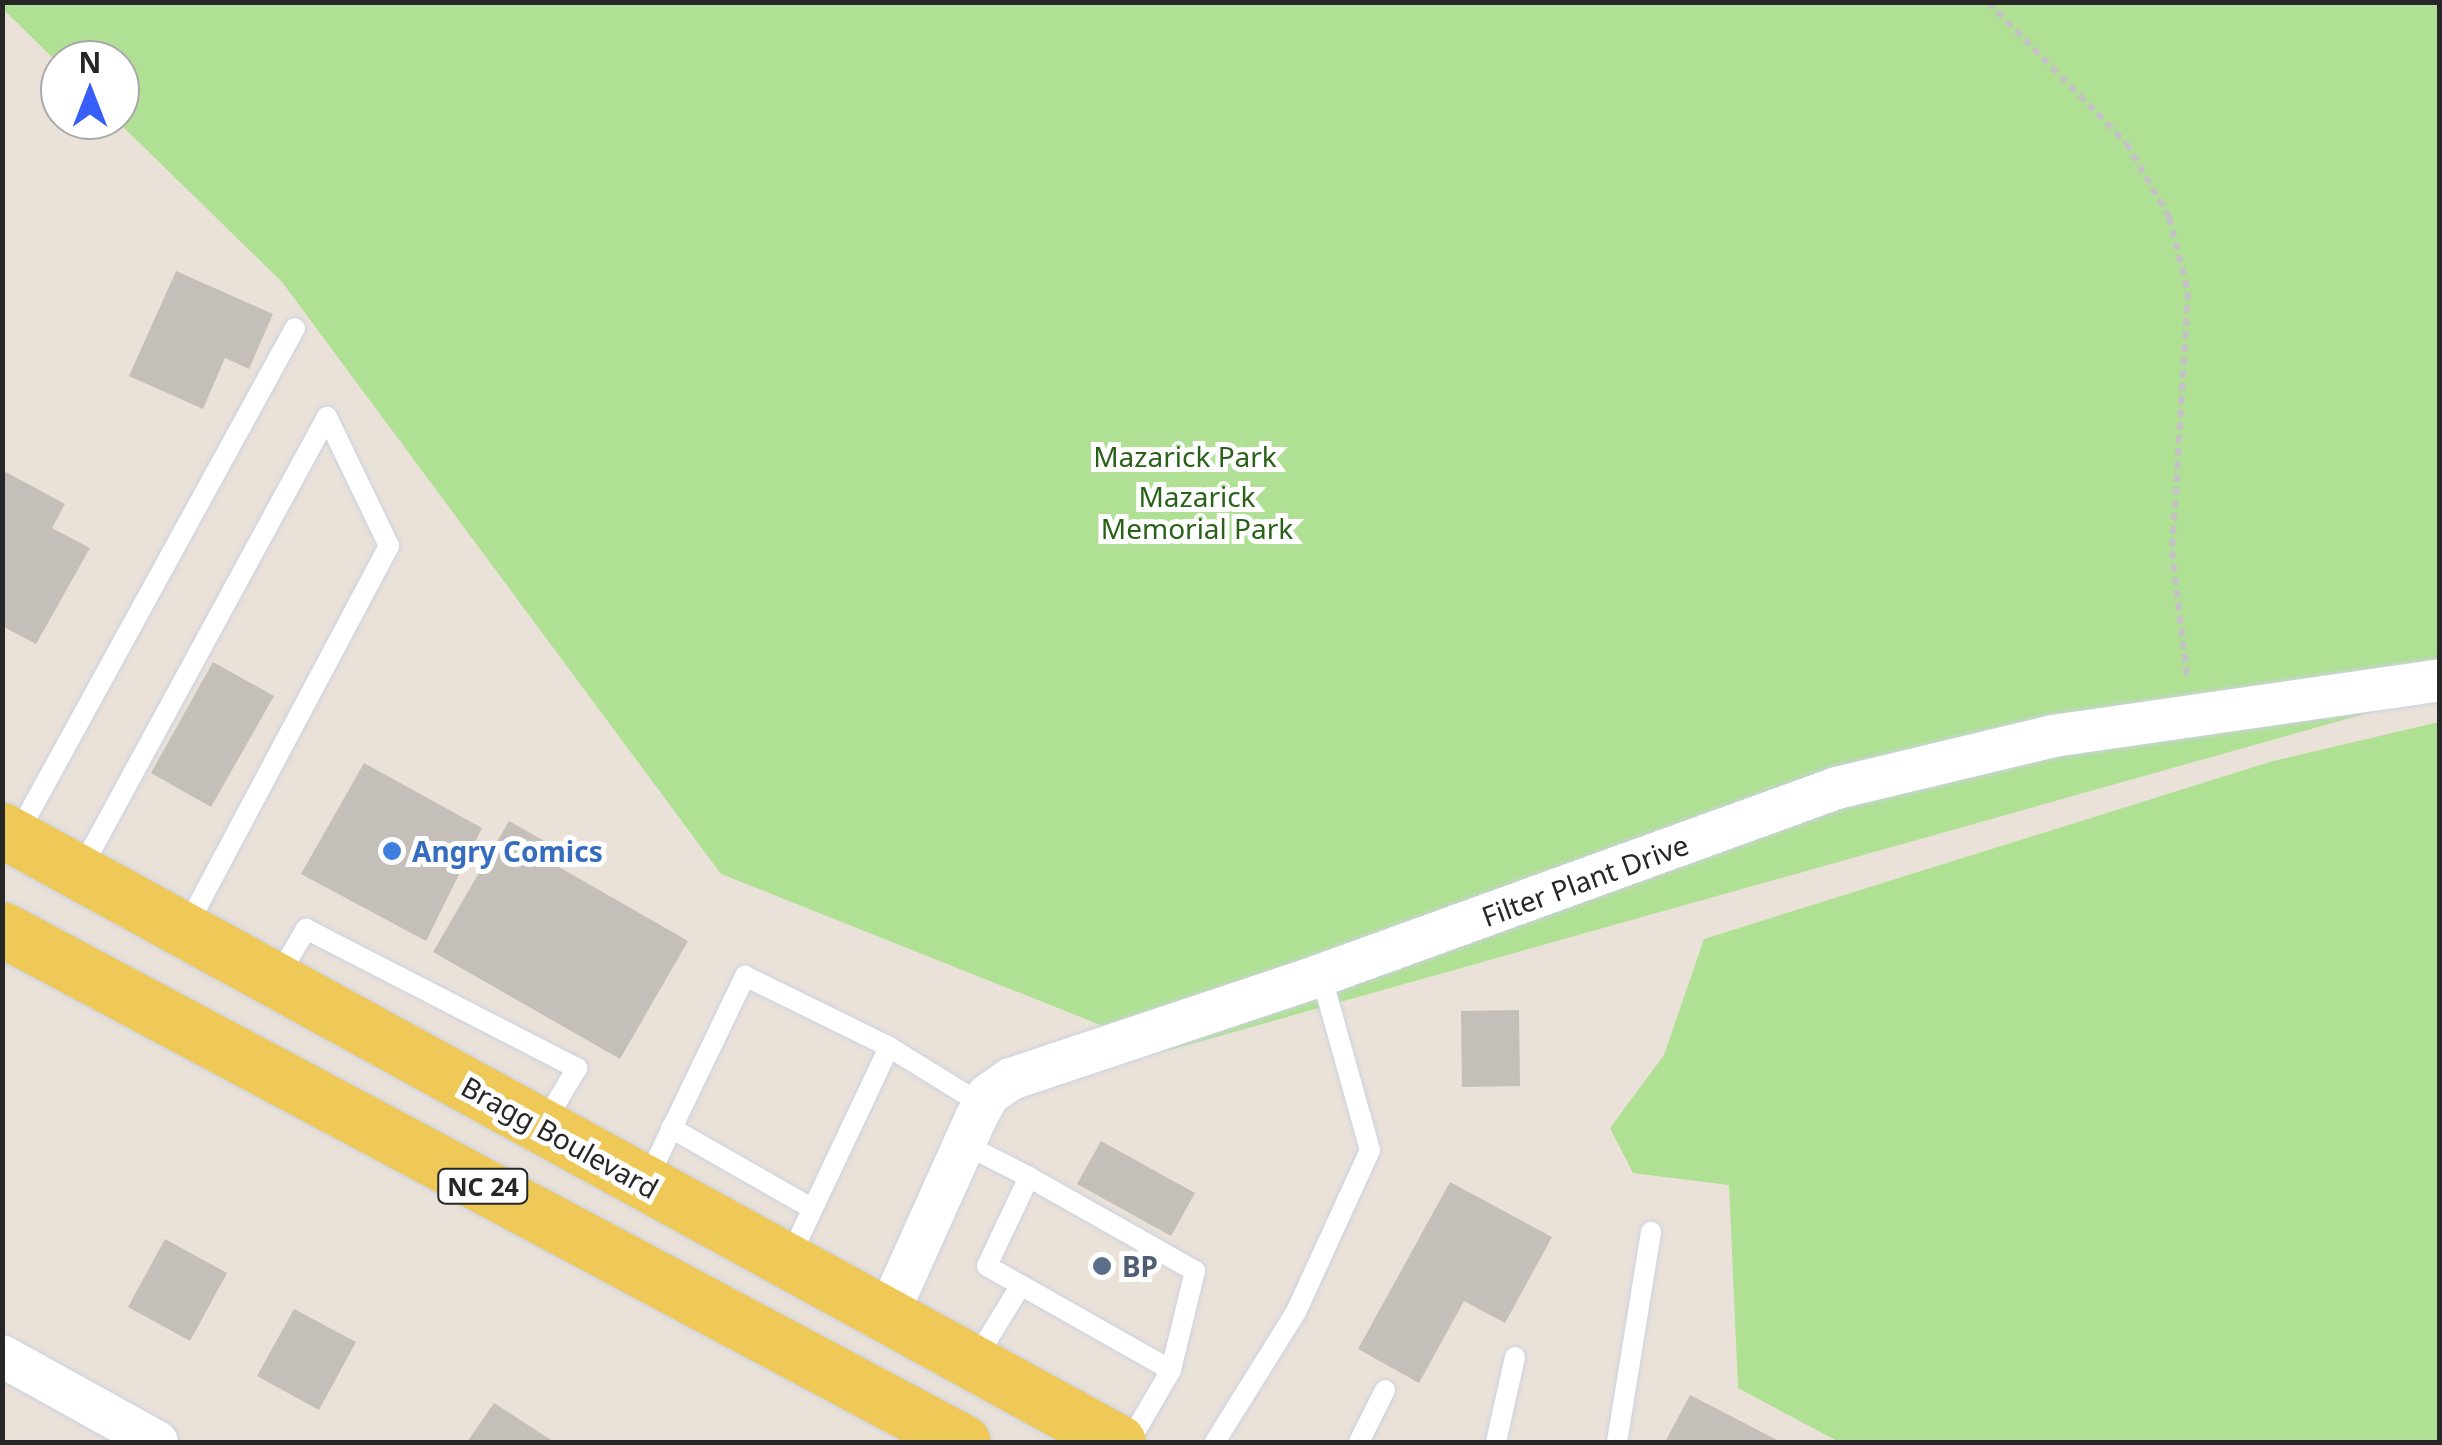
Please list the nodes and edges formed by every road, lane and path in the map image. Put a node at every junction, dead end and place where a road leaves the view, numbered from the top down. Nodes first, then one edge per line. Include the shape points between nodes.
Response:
1 (1988, 2) edge
2 (295, 328) dead end
3 (2440, 680) edge
4 (2197, 712) junction
5 (9, 834) edge
6 (80, 871) junction
7 (185, 928) junction
8 (2, 929) edge
9 (1322, 975) junction
10 (890, 1046) junction
11 (983, 1105) junction
12 (671, 1128) junction
13 (964, 1144) junction
14 (1030, 1177) junction
15 (645, 1184) junction
16 (813, 1208) junction
17 (1650, 1232) dead end
18 (788, 1263) junction
19 (1021, 1285) junction
20 (886, 1318) junction
21 (2, 1356) edge
22 (1515, 1357) dead end
23 (972, 1364) junction
24 (826, 1370) junction
25 (1172, 1370) junction
26 (1385, 1390) dead end
27 (157, 1442) edge
28 (963, 1442) edge
29 (1048, 1442) edge
30 (1118, 1442) edge
31 (1129, 1442) edge
32 (1215, 1442) edge
33 (1359, 1442) edge
34 (1496, 1442) edge
35 (1617, 1442) edge

1 - 4 path via 2126,143 2169,216 2188,292 2172,551
2 - 5 lane
3 - 4 street, Filter Plant Drive
4 - 9 street, Filter Plant Drive via 2052,736 1837,788
5 - 6 main road, Bragg Boulevard / NC 24
6 - 7 main road, Bragg Boulevard / NC 24
6 - 7 lane via 327,417 389,546
7 - 15 main road, Bragg Boulevard / NC 24
8 - 24 main road, NC 24
9 - 11 street, Filter Plant Drive via 1011,1079
9 - 32 lane via 1370,1150 1296,1312
10 - 11 lane
10 - 12 lane via 745,976
10 - 16 lane
11 - 13 street, Filter Plant Drive
12 - 15 lane
12 - 16 lane
13 - 14 lane
13 - 20 street, Filter Plant Drive
14 - 19 lane via 987,1266
14 - 25 lane via 1195,1272
15 - 18 main road, Bragg Boulevard / NC 24
16 - 18 lane
17 - 35 lane
18 - 20 main road, Bragg Boulevard / NC 24
19 - 23 lane
19 - 25 lane
20 - 23 main road, Bragg Boulevard / NC 24
21 - 27 street
22 - 34 lane
23 - 30 main road, Bragg Boulevard / NC 24
24 - 28 main road, NC 24
24 - 29 main road via 917,1374
25 - 31 lane
26 - 33 lane

